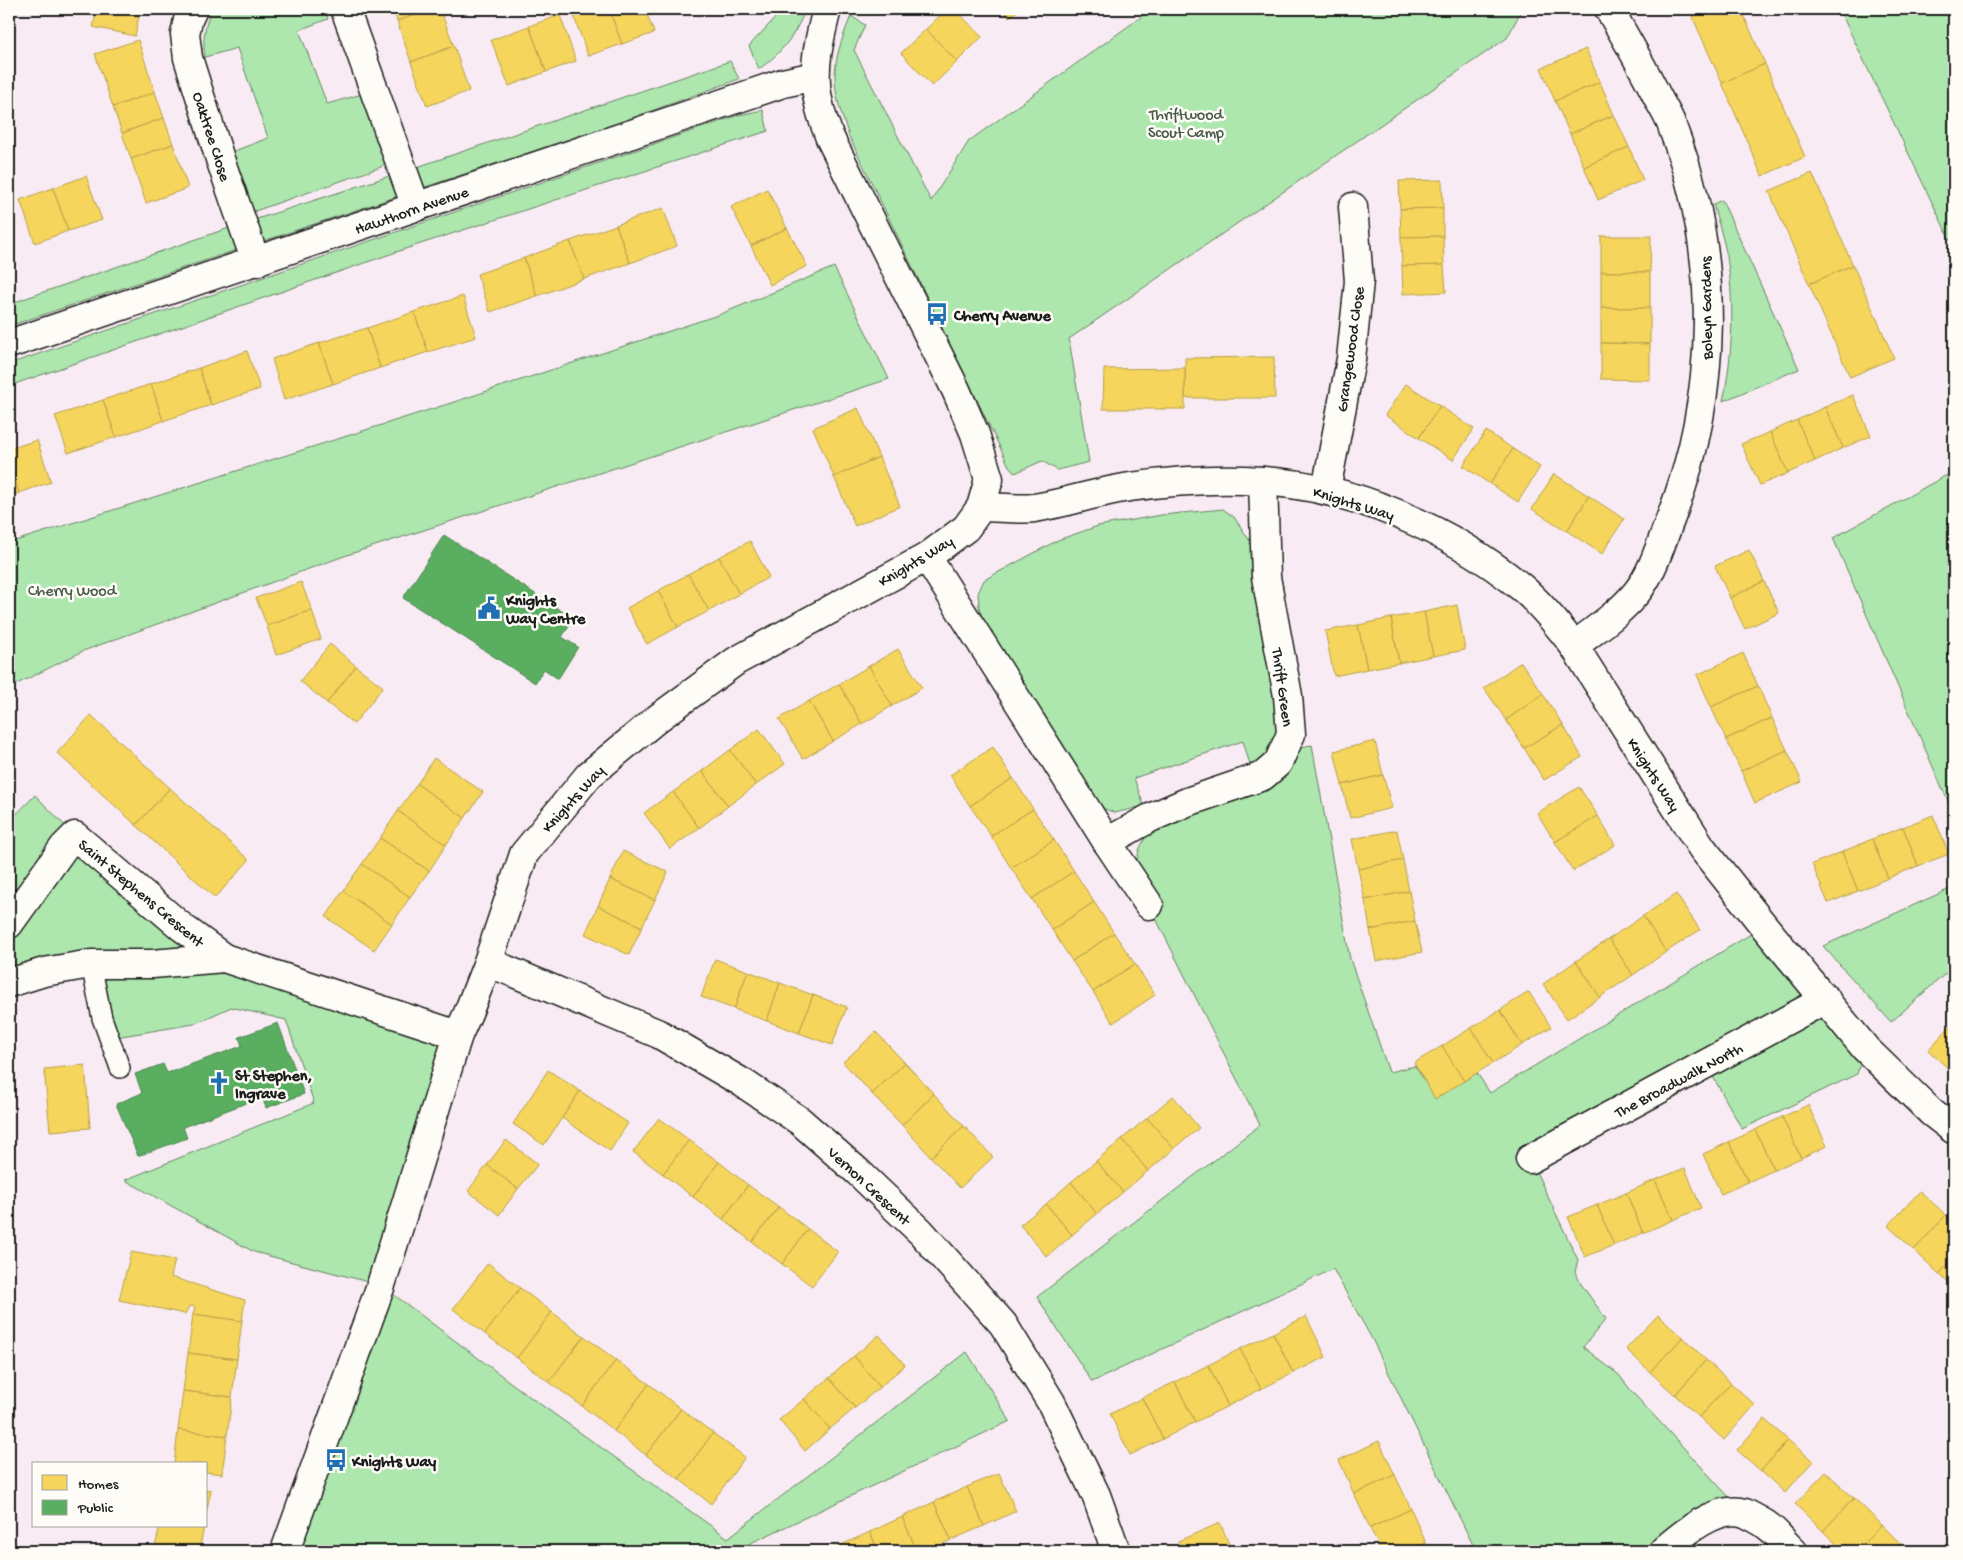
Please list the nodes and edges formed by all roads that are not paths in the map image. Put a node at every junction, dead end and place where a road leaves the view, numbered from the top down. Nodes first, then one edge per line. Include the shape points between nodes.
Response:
1 (193, 9) edge
2 (345, 9) edge
3 (827, 9) edge
4 (1609, 9) edge
5 (815, 76) junction
6 (416, 207) junction
7 (1353, 207) dead end
8 (256, 262) junction
9 (9, 344) edge
10 (1263, 481) junction
11 (1326, 490) junction
12 (981, 507) junction
13 (927, 556) junction
14 (1574, 646) junction
15 (1107, 842) junction
16 (1149, 904) dead end
17 (9, 924) edge
18 (224, 958) junction
19 (488, 962) junction
20 (91, 964) junction
21 (9, 983) edge
22 (1826, 1000) junction
23 (458, 1035) junction
24 (120, 1068) dead end
25 (1954, 1130) edge
26 (1530, 1159) dead end
27 (285, 1551) edge
28 (1116, 1551) edge
29 (1663, 1551) edge
30 (1793, 1551) edge

1 - 8 street, Oaktree Close via 185,34 188,58
2 - 6 street
3 - 5 street via 818,41
4 - 14 street, Boleyn Gardens via 1640,60 1673,127 1691,184 1704,245 1709,331 1692,452 1654,562 1638,591
5 - 6 street, Hawthorn Avenue via 783,82
5 - 12 street via 819,104 830,138 975,434 989,479
6 - 8 street, Hawthorn Avenue
7 - 11 street, Grangewood Close via 1359,282 1351,359
8 - 9 street, Hawthorn Avenue
10 - 11 street, Knights Way
10 - 12 street, Knights Way via 1196,480 1128,487 1032,508
10 - 15 street, Thrift Green via 1266,577 1288,696 1291,734 1278,763 1263,776 1187,802
11 - 14 street, Knights Way via 1401,516 1484,560 1522,588
12 - 13 street, Knights Way via 966,528
13 - 15 street
13 - 19 street, Knights Way via 736,661 589,774 524,854
14 - 22 street, Knights Way via 1702,848
15 - 16 street
17 - 18 street, Saint Stephens Crescent via 64,847 76,836 183,928
18 - 20 street, Saint Stephens Crescent via 152,964
18 - 23 street, Saint Stephens Crescent
19 - 23 street, Knights Way
19 - 28 street, Vernon Crescent via 676,1044 800,1121 858,1172 921,1232 1003,1324 1051,1402 1096,1495
20 - 21 street, Saint Stephens Crescent via 44,972
20 - 24 lane via 102,1018
22 - 25 street, Knights Way via 1865,1048
22 - 26 street, The Broadwalk North
23 - 27 street, Knights Way via 381,1285
29 - 30 street via 1698,1524 1722,1513 1743,1512 1766,1525

